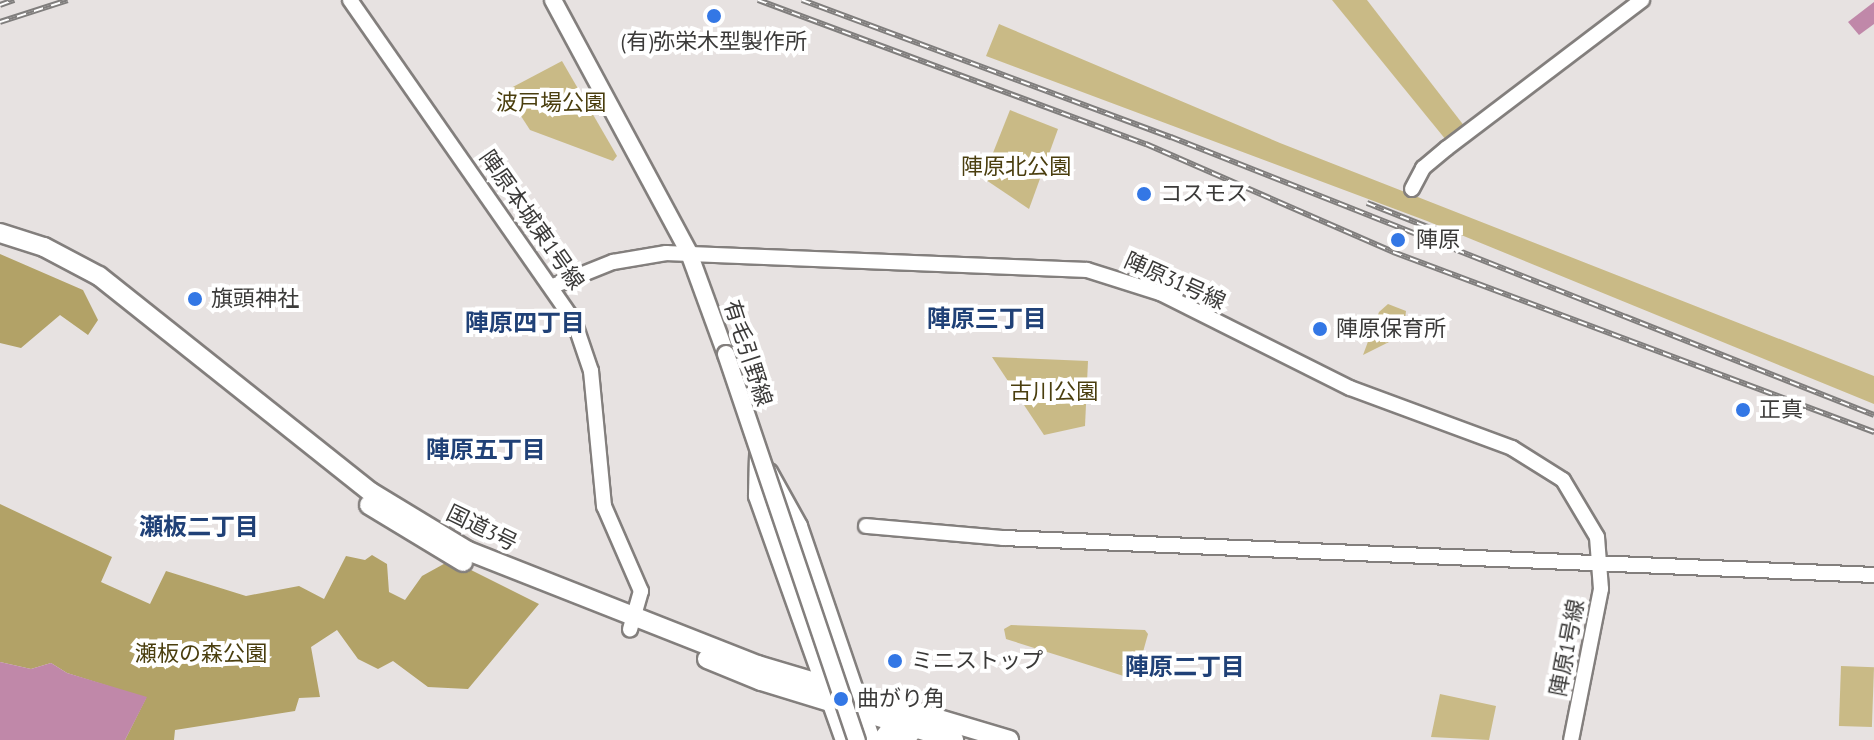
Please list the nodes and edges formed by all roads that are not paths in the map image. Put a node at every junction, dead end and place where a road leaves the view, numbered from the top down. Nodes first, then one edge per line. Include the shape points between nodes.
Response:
1 (350, 0) edge
2 (553, 0) edge
3 (1642, 0) edge
4 (1412, 189) dead end
5 (0, 233) edge
6 (0, 244) edge
7 (689, 253) junction
8 (553, 286) junction
9 (758, 454) junction
10 (866, 526) dead end
11 (1602, 563) junction
12 (1874, 575) edge
13 (632, 623) junction
14 (826, 690) junction
15 (857, 700) junction
16 (844, 740) edge
17 (857, 740) edge
18 (872, 740) edge
19 (882, 740) edge
20 (940, 740) edge
21 (954, 740) edge
22 (1009, 740) edge
23 (1571, 740) edge

1 - 8 street, 陣原本城東1号線
2 - 7 main road, 有毛引野線
3 - 4 street via 1447,148 1423,168
5 - 13 highway, 国道3号 via 44,247 99,276 371,492 431,530
6 - 13 highway, 国道3号 via 74,275 123,306 419,540
7 - 8 street, 陣原31号線 via 613,262
7 - 9 main road, 有毛引野線, bridge
7 - 11 street, 陣原31号線 via 1087,270 1135,282 1350,388 1531,456 1578,500 1597,537
8 - 13 street, 陣原本城東1号線 via 574,321 591,371 604,506 641,591
9 - 14 main road via 757,496
9 - 15 main road, bridge via 799,526
9 - 17 main road, 有毛引野線, bridge
10 - 11 street via 1003,538
11 - 12 street
11 - 23 street, 陣原1号線 via 1597,617
13 - 14 highway, 国道3号 via 761,681
14 - 15 highway, 国道3号
14 - 16 main road
15 - 18 main road
15 - 21 highway, 国道3号
15 - 22 highway, 国道3号
19 - 20 highway via 889,731 899,731

